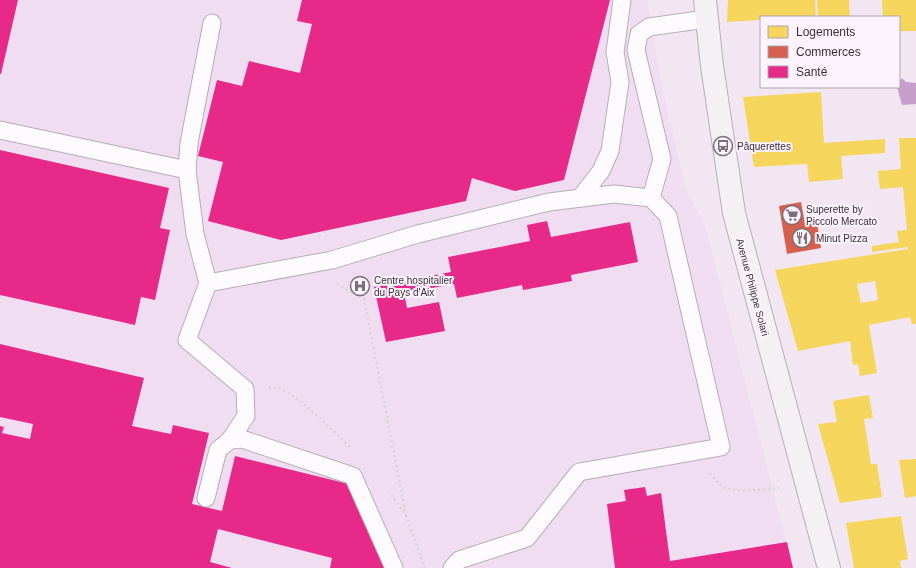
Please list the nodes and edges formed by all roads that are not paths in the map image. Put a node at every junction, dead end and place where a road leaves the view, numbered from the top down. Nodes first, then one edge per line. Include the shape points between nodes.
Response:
1 (622, 0) edge
2 (705, 9) edge
3 (212, 23) dead end
4 (0, 130) edge
5 (187, 170) junction
6 (580, 198) junction
7 (650, 198) junction
8 (208, 283) junction
9 (230, 440) junction
10 (206, 498) dead end
11 (394, 568) edge
12 (452, 568) edge
13 (829, 568) edge

1 - 6 lane via 615,52 620,82 610,151 601,172
2 - 7 lane via 649,26 639,34 636,50 662,159
2 - 13 main road, Avenue Philippe Solari via 734,213
3 - 5 lane via 189,143
4 - 5 lane
5 - 8 lane via 195,234
6 - 7 lane via 614,194
6 - 8 lane via 549,202 418,234 332,260
7 - 12 lane via 668,216 721,447 579,472 527,538 459,560
8 - 9 lane via 187,340 245,389 246,416
9 - 10 lane via 218,450
9 - 11 lane via 242,439 353,476

